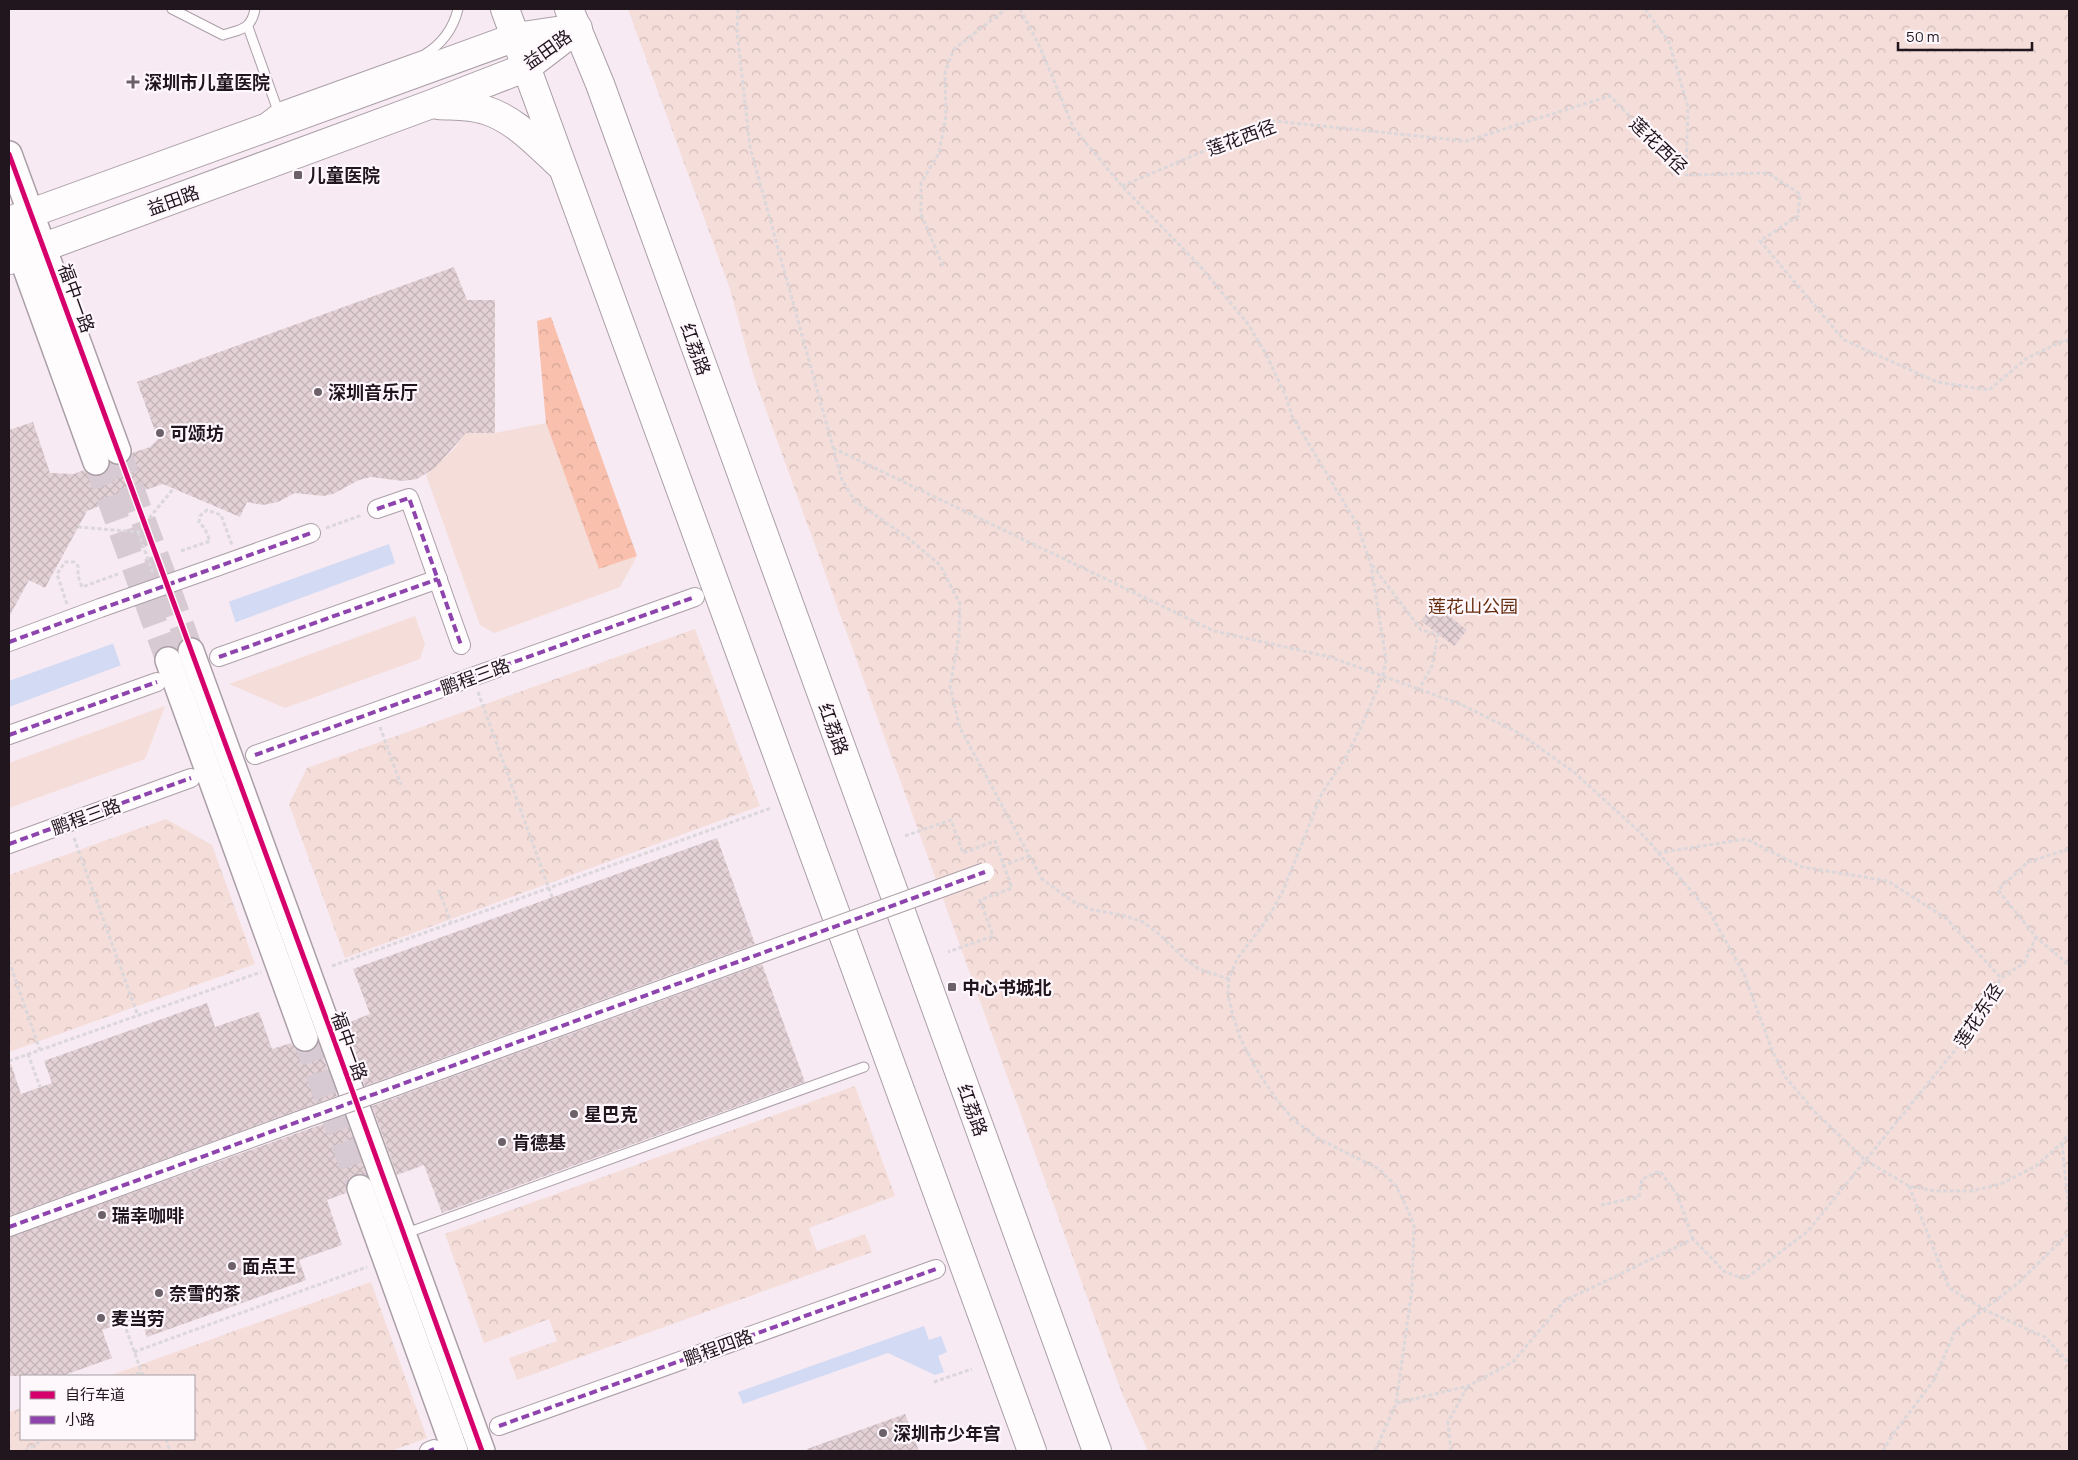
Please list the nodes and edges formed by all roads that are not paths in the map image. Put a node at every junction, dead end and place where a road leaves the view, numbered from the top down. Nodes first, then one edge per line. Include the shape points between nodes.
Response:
1 (172, 9) edge
2 (255, 9) edge
3 (458, 9) edge
4 (505, 9) edge
5 (573, 18) edge
6 (248, 27) junction
7 (516, 36) junction
8 (527, 67) junction
9 (429, 105) junction
10 (277, 108) junction
11 (243, 136) junction
12 (9, 154) edge
13 (564, 169) junction
14 (16, 218) edge
15 (24, 254) edge
16 (118, 451) tunnel mouth
17 (96, 462) tunnel mouth
18 (376, 510) road end
19 (311, 533) road end
20 (438, 580) junction
21 (695, 597) dead end
22 (9, 642) edge
23 (461, 645) dead end
24 (191, 651) tunnel mouth
25 (220, 657) dead end
26 (168, 660) tunnel mouth
27 (157, 682) dead end
28 (9, 735) edge
29 (255, 755) dead end
30 (192, 778) dead end
31 (9, 844) edge
32 (985, 872) road end
33 (305, 1038) tunnel mouth
34 (864, 1067) dead end
35 (360, 1188) tunnel mouth
36 (9, 1227) edge
37 (404, 1234) junction
38 (936, 1269) dead end
39 (499, 1426) dead end
40 (439, 1451) edge
41 (482, 1451) edge
42 (1032, 1451) edge
43 (1097, 1451) edge

1 - 6 lane via 223,35
2 - 6 lane
3 - 10 lane via 447,35 424,55
4 - 7 main road
5 - 7 main road, 益田路
5 - 8 main road, 益田路
5 - 43 main road, 红荔路
6 - 10 lane
7 - 8 main road
7 - 11 main road, 益田路
8 - 9 main road, 益田路
8 - 13 main road
9 - 13 main road via 475,107 502,116
9 - 15 main road, 益田路
10 - 11 lane
11 - 14 main road, 益田路
12 - 14 street, 福中一路
13 - 42 main road
14 - 15 street, 福中一路
15 - 16 street, 福中一路
15 - 17 street, 福中一路
18 - 20 street via 409,498
19 - 22 street, bridge
20 - 23 street
20 - 25 street
21 - 29 street, 鹏程三路
24 - 37 street, 福中一路
26 - 33 street
27 - 28 street
30 - 31 street, 鹏程三路
32 - 36 street, bridge
34 - 37 lane
35 - 40 street
37 - 41 street, 福中一路
38 - 39 street, 鹏程四路

